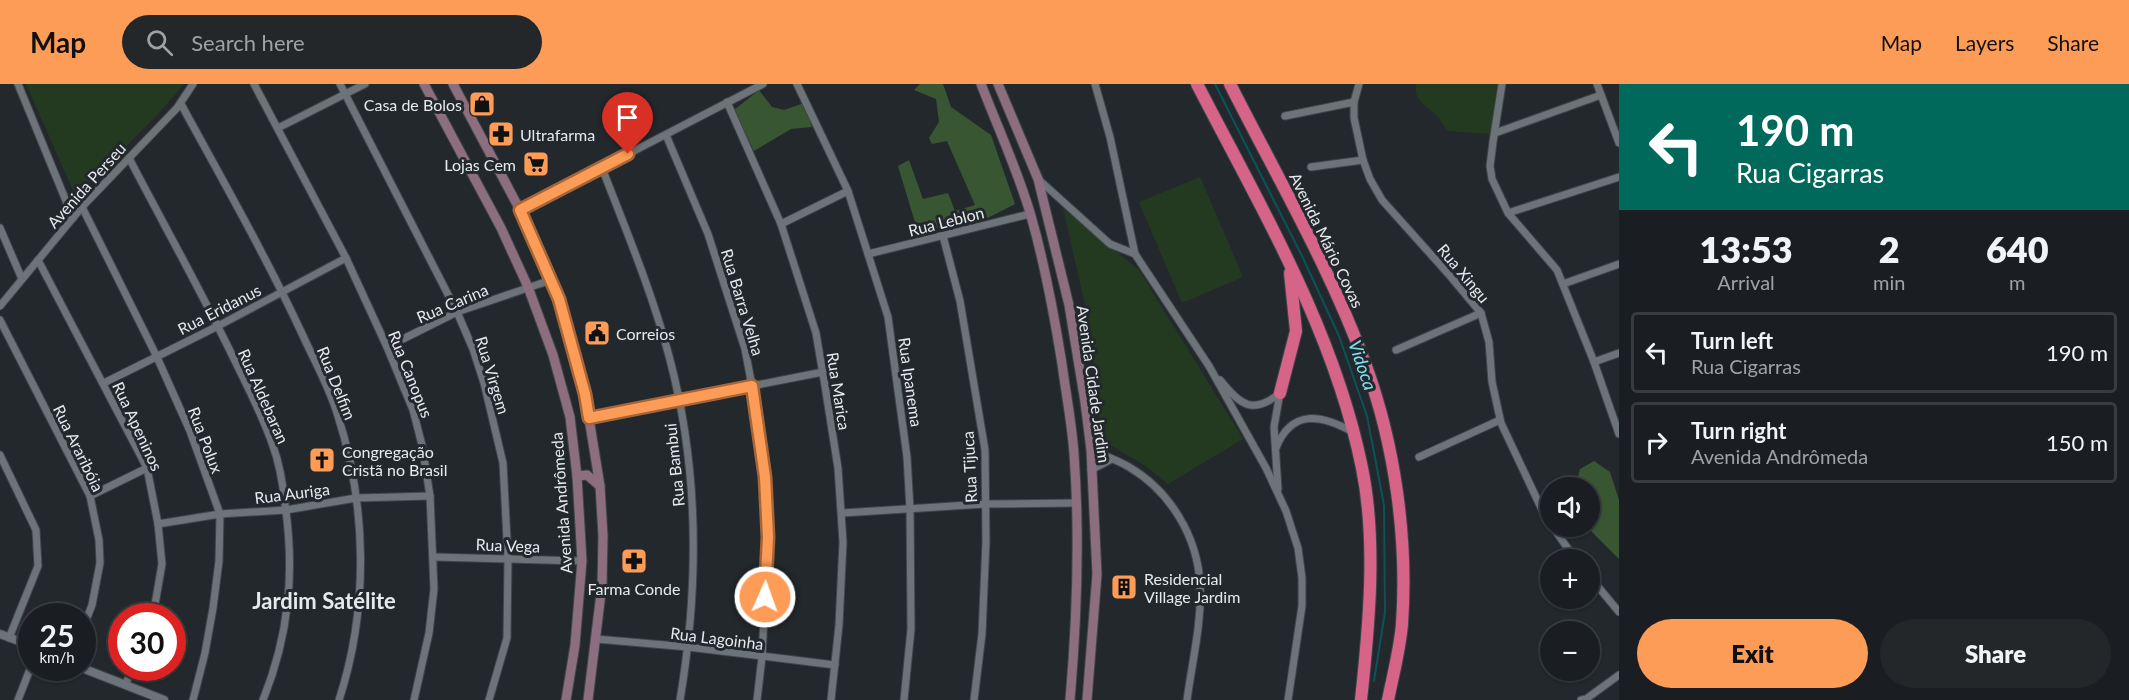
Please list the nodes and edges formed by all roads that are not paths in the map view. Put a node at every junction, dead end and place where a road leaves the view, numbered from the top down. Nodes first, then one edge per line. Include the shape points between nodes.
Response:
1 (18, 84) edge
2 (193, 84) edge
3 (254, 84) edge
4 (340, 84) edge
5 (365, 84) edge
6 (424, 84) edge
7 (432, 84) edge
8 (453, 84) edge
9 (763, 84) edge
10 (797, 84) edge
11 (981, 84) edge
12 (999, 84) edge
13 (1095, 84) edge
14 (1197, 84) edge
15 (1230, 84) edge
16 (1359, 84) edge
17 (1502, 84) edge
18 (1597, 84) edge
19 (345, 94) junction
20 (1601, 95) junction
21 (430, 98) junction
22 (727, 102) junction
23 (1354, 102) junction
24 (181, 104) junction
25 (1285, 117) dead end
26 (278, 128) junction
27 (1495, 133) junction
28 (666, 135) junction
29 (1619, 143) edge
30 (129, 158) junction
31 (1363, 160) junction
32 (1311, 167) dead end
33 (602, 168) junction
34 (1619, 177) edge
35 (1038, 179) junction
36 (848, 191) junction
37 (82, 207) junction
38 (520, 210) junction
39 (1508, 213) junction
40 (1030, 214) junction
41 (74, 218) junction
42 (781, 224) junction
43 (0, 228) edge
44 (943, 237) junction
45 (868, 254) junction
46 (1135, 254) junction
47 (1287, 257) junction
48 (346, 258) junction
49 (38, 260) junction
50 (1619, 264) edge
51 (22, 279) junction
52 (550, 280) junction
53 (1563, 284) junction
54 (528, 287) junction
55 (282, 291) junction
56 (0, 306) edge
57 (457, 312) junction
58 (1481, 313) junction
59 (0, 320) edge
60 (218, 326) junction
61 (387, 347) junction
62 (1396, 350) dead end
63 (1619, 352) edge
64 (156, 356) junction
65 (1594, 362) junction
66 (1209, 366) junction
67 (823, 372) junction
68 (104, 383) junction
69 (752, 386) junction
70 (1280, 393) junction
71 (680, 399) junction
72 (589, 418) junction
73 (1500, 420) junction
74 (1354, 433) junction
75 (1619, 434) edge
76 (1090, 450) junction
77 (1275, 450) junction
78 (0, 455) edge
79 (1419, 457) dead end
80 (1112, 459) junction
81 (147, 468) junction
82 (1091, 470) junction
83 (577, 476) junction
84 (600, 486) junction
85 (90, 496) junction
86 (430, 496) junction
87 (1280, 497) junction
88 (357, 498) junction
89 (1076, 503) junction
90 (985, 504) junction
91 (1540, 505) edge
92 (910, 508) junction
93 (286, 510) junction
94 (842, 513) junction
95 (220, 514) junction
96 (158, 524) junction
97 (433, 557) junction
98 (508, 559) junction
99 (582, 561) junction
100 (1600, 589) edge
101 (92, 603) edge
102 (155, 603) edge
103 (1619, 612) edge
104 (4, 636) edge
105 (596, 639) junction
106 (688, 647) junction
107 (762, 657) junction
108 (835, 665) junction
109 (96, 674) edge
110 (1619, 675) edge
111 (25, 681) edge
112 (127, 681) edge
113 (125, 685) junction
114 (578, 694) edge
115 (18, 700) edge
116 (164, 700) edge
117 (193, 700) edge
118 (263, 700) edge
119 (339, 700) edge
120 (414, 700) edge
121 (489, 700) edge
122 (680, 700) edge
123 (757, 700) edge
124 (831, 700) edge
125 (904, 700) edge
126 (974, 700) edge
127 (1070, 700) edge
128 (1087, 700) edge
129 (1187, 700) edge
130 (1288, 700) edge
131 (1362, 700) edge
132 (1388, 700) edge
133 (1584, 700) edge

1 - 41 street
2 - 24 street, Avenida Perseu
3 - 26 street, Rua Canopus
4 - 19 street, Rua Virgem
5 - 19 street
6 - 21 main road, Avenida Andrômeda
7 - 21 street
8 - 38 main road, Avenida Andrômeda
9 - 22 street
10 - 36 street, Rua Ipanema
11 - 40 main road, Avenida Cidade Jardim
12 - 35 main road, Avenida Cidade Jardim
13 - 46 street
14 - 47 highway
15 - 132 highway, Avenida Mário Covas via 1307,231 1341,306 1366,366 1384,428 1397,493 1403,587 1402,627
16 - 23 street, Rua Xingu
17 - 27 street
18 - 20 street
19 - 26 street
19 - 57 street, Rua Virgem
20 - 27 street
20 - 29 street
21 - 54 main road, Avenida Andrômeda via 501,228
22 - 28 street
22 - 42 street, Rua Marica
23 - 25 street
23 - 31 street, Rua Xingu
24 - 30 street, Avenida Perseu
24 - 55 street, Rua Delfim
26 - 48 street, Rua Canopus
27 - 39 street via 1492,179
28 - 33 street
28 - 69 street, Rua Barra Velha via 708,234 734,310
30 - 37 street, Avenida Perseu
30 - 60 street, Rua Aldebaran
31 - 32 street
31 - 58 street, Rua Xingu via 1382,200
33 - 38 street
33 - 71 street, Rua Bambui via 652,301
34 - 39 street
35 - 46 street via 1110,244
35 - 76 main road, Avenida Cidade Jardim via 1071,315
36 - 42 street
36 - 45 street, Rua Ipanema
37 - 41 street, Avenida Perseu
37 - 64 street, Rua Polux
38 - 52 main road, Avenida Andrômeda
39 - 53 street via 1557,270
40 - 44 street, Rua Leblon
40 - 89 main road, Avenida Cidade Jardim via 1050,289 1069,404
41 - 49 street, Avenida Perseu
42 - 67 street, Rua Marica via 816,333
43 - 51 street
44 - 45 street, Rua Leblon
44 - 90 street, Rua Tijuca via 960,301 983,439
45 - 92 street, Rua Ipanema via 888,317
46 - 66 street
47 - 70 highway via 1296,332
47 - 74 highway via 1338,378
48 - 55 street, Rua Eridanus
48 - 61 street, Rua Canopus
49 - 51 street, Avenida Perseu
49 - 68 street, Rua Apeninos
50 - 53 street
51 - 56 street, Avenida Perseu
52 - 54 street, Rua Carina
52 - 72 main road, Avenida Andrômeda via 559,299
53 - 65 street
54 - 57 street, Rua Carina
54 - 83 main road, Avenida Andrômeda via 570,417
55 - 60 street, Rua Eridanus
55 - 88 street, Rua Delfim via 337,412
57 - 61 street, Rua Carina
57 - 98 street, Rua Virgem via 484,383 503,463
58 - 62 street
58 - 73 street, Rua Xingu via 1490,342 1492,382
59 - 85 street, Rua Araribóia
60 - 64 street, Rua Eridanus
60 - 93 street, Rua Aldebaran via 274,447
61 - 86 street, Rua Canopus via 413,410 423,445
63 - 65 street
64 - 68 street, Rua Eridanus
64 - 95 street, Rua Polux via 190,431
65 - 75 street
66 - 70 street via 1244,403 1266,404
66 - 87 street
67 - 69 street
67 - 94 street, Rua Marica
68 - 81 street, Rua Apeninos
69 - 71 street
69 - 107 street, Rua Barra Velha via 765,477 768,537
70 - 77 street via 1274,427
71 - 72 street
71 - 106 street, Rua Bambui via 693,518
72 - 84 main road, Avenida Andrômeda
73 - 79 street
73 - 91 street, Rua Xingu
74 - 77 street via 1325,419 1304,419 1286,429
74 - 131 highway via 1369,532
76 - 80 street
76 - 82 main road, Avenida Cidade Jardim
77 - 87 street
78 - 104 street via 36,531 38,566
80 - 82 street
80 - 129 street via 1156,488 1171,504 1193,548 1200,609
81 - 85 street
81 - 96 street, Rua Apeninos
82 - 128 main road, Avenida Cidade Jardim via 1097,574
83 - 84 main road via 587,475
83 - 99 main road, Avenida Andrômeda
84 - 105 main road, Avenida Andrômeda via 602,575
85 - 101 street, Rua Araribóia via 100,563
86 - 88 street, Rua Auriga
86 - 97 street, Rua Canopus
87 - 130 street via 1298,548 1302,578 1302,606
88 - 93 street, Rua Auriga
88 - 119 street, Rua Delfim via 361,577 353,644
89 - 90 street
89 - 127 main road, Avenida Cidade Jardim via 1078,544
90 - 92 street
90 - 126 street, Rua Tijuca via 982,634
92 - 94 street
92 - 125 street, Rua Ipanema via 911,629
93 - 95 street, Rua Auriga
93 - 118 street, Rua Aldebaran via 291,564 289,600 283,636
94 - 108 street, Rua Marica
95 - 96 street, Rua Auriga
95 - 117 street, Rua Polux via 213,608
96 - 102 street, Rua Apeninos via 162,564
97 - 98 street, Rua Vega
97 - 120 street, Rua Canopus via 429,633
98 - 99 street, Rua Vega
98 - 121 street, Rua Virgem via 507,638
99 - 114 main road, Avenida Andrômeda via 575,645
100 - 103 street
105 - 106 street, Rua Lagoinha
105 - 114 main road, Avenida Andrômeda
106 - 107 street, Rua Lagoinha
106 - 122 street, Rua Bambui
107 - 108 street, Rua Lagoinha
107 - 123 street, Rua Barra Velha
108 - 124 street, Rua Marica
109 - 113 street
110 - 133 street
111 - 115 street
112 - 113 street
113 - 116 street

